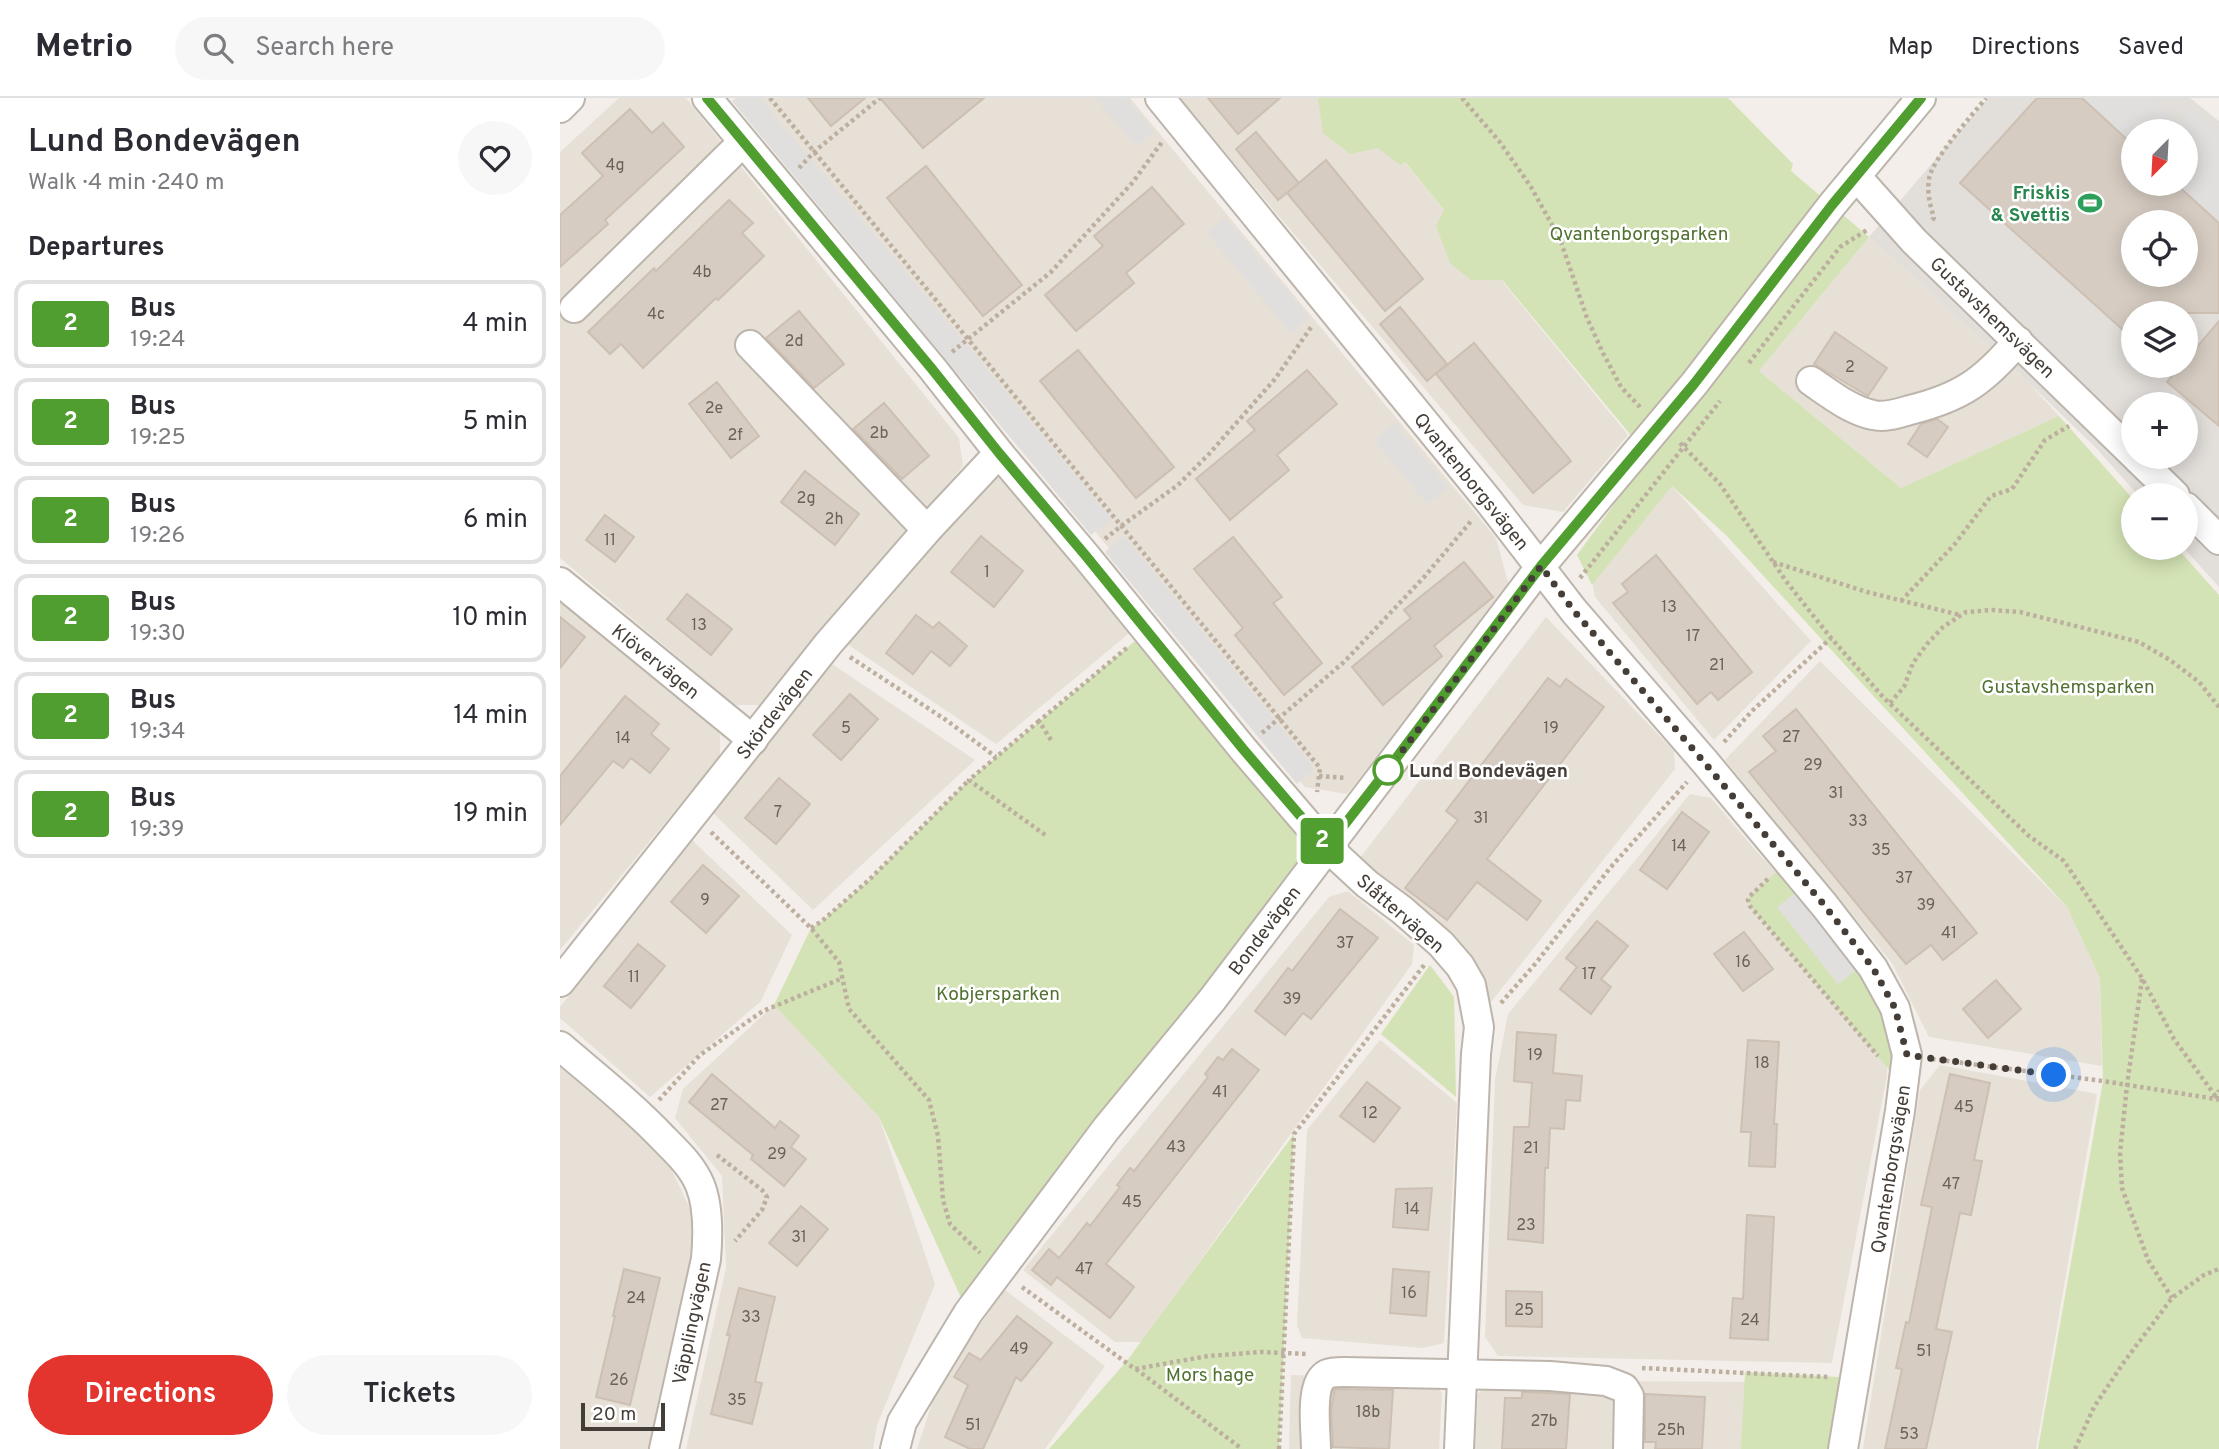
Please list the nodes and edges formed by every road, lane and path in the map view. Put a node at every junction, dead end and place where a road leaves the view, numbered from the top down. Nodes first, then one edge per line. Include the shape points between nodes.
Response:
1 (570, 98) edge
2 (707, 98) edge
3 (770, 98) edge
4 (880, 98) edge
5 (1160, 98) edge
6 (1462, 98) edge
7 (1921, 98) edge
8 (1986, 98) edge
9 (560, 108) edge
10 (1178, 120) junction
11 (743, 142) junction
12 (815, 151) junction
13 (1856, 176) junction
14 (781, 186) junction
15 (1934, 218) dead end
16 (1330, 305) junction
17 (575, 308) dead end
18 (967, 340) junction
19 (2018, 341) junction
20 (750, 345) dead end
21 (932, 369) junction
22 (1811, 381) dead end
23 (2088, 409) junction
24 (1658, 426) junction
25 (2121, 441) edge
26 (1685, 446) junction
27 (999, 453) junction
28 (2149, 469) edge
29 (2163, 483) edge
30 (1488, 500) junction
31 (2198, 518) edge
32 (1121, 526) junction
33 (928, 530) junction
34 (2219, 540) edge
35 (1086, 556) junction
36 (1772, 561) junction
37 (1541, 566) junction
38 (560, 582) edge
39 (1565, 598) junction
40 (1901, 601) junction
41 (1961, 615) junction
42 (1147, 631) junction
43 (1831, 638) junction
44 (828, 644) junction
45 (1890, 703) junction
46 (2219, 707) edge
47 (1278, 718) junction
48 (1039, 721) junction
49 (753, 740) junction
50 (1051, 740) dead end
51 (1243, 749) junction
52 (996, 757) junction
53 (1704, 762) junction
54 (969, 780) junction
55 (693, 815) junction
56 (1048, 837) dead end
57 (1318, 837) junction
58 (1787, 862) junction
59 (811, 928) junction
60 (1441, 944) junction
61 (843, 978) junction
62 (2142, 978) junction
63 (560, 982) edge
64 (1479, 1027) junction
65 (560, 1046) edge
66 (1907, 1055) junction
67 (2127, 1085) junction
68 (1903, 1086) junction
69 (2219, 1090) edge
70 (2218, 1100) edge
71 (644, 1118) junction
72 (2219, 1269) edge
73 (1000, 1271) junction
74 (2172, 1298) junction
75 (1135, 1369) dead end
76 (1462, 1373) junction
77 (664, 1449) edge
78 (895, 1449) edge
79 (1242, 1449) edge
80 (1279, 1449) edge
81 (1316, 1449) edge
82 (1459, 1449) edge
83 (1628, 1449) edge
84 (1843, 1449) edge
85 (2075, 1449) edge

1 - 9 street
2 - 11 street, Slåttervägen
3 - 12 path
4 - 12 path
5 - 10 street, Qvantenborgsvägen
6 - 24 path via 1531,187 1560,239 1587,318 1615,376
7 - 13 street, Bondevägen
8 - 15 path via 1929,177
10 - 16 street, Qvantenborgsvägen
10 - 18 path via 1133,182 1051,272
11 - 14 street, Slåttervägen
11 - 17 street
12 - 14 path
12 - 18 path
13 - 19 street, Gustavshemsvägen
13 - 24 street, Bondevägen
14 - 21 street, Slåttervägen
16 - 30 street, Qvantenborgsvägen
16 - 32 path via 1235,427 1178,485
18 - 21 path
18 - 32 path
19 - 22 street via 1995,368 1967,389 1897,414 1876,416 1857,411
19 - 23 street, Gustavshemsvägen
20 - 33 street
21 - 27 street, Slåttervägen
23 - 25 street, Gustavshemsvägen
23 - 40 path via 2064,431 2045,440 2011,489 1991,496 1954,545
24 - 26 path
24 - 37 street, Bondevägen
26 - 36 path via 1720,484
26 - 39 path
27 - 33 street, Skördevägen
27 - 35 street, Slåttervägen
28 - 29 street, Gustavshemsvägen
30 - 37 street, Qvantenborgsvägen
30 - 47 path via 1345,661
31 - 34 street
32 - 35 path
32 - 47 path
33 - 44 street, Skördevägen
35 - 42 street, Slåttervägen
36 - 40 path
36 - 43 path
37 - 39 street, Qvantenborgsvägen
37 - 57 street, Bondevägen via 1388,769
38 - 49 street, Klövervägen
39 - 53 street, Qvantenborgsvägen
40 - 41 path
41 - 45 path via 1927,644
41 - 46 path via 2020,612 2138,642 2199,682
42 - 48 path
42 - 51 street, Slåttervägen
43 - 45 path
43 - 53 path
44 - 49 street, Skördevägen
44 - 52 path
45 - 62 path via 2029,836 2064,861
47 - 51 path
47 - 57 path via 1320,768
48 - 50 path
48 - 52 path
49 - 55 street, Skördevägen
51 - 57 street, Slåttervägen
52 - 54 path
53 - 58 street, Qvantenborgsvägen
53 - 64 path
54 - 56 path
54 - 59 path via 870,879
55 - 59 path
55 - 63 street, Skördevägen
57 - 60 street, Slåttervägen
57 - 73 street, Bondevägen via 1212,1000 1106,1129
58 - 66 street, Qvantenborgsvägen via 1873,968 1895,1008
58 - 68 path via 1749,897 1750,906
59 - 61 path via 839,962
60 - 64 street, Slåttervägen via 1471,985
60 - 80 path via 1294,1134
61 - 71 path via 763,1011 700,1055
61 - 73 path via 849,1009 929,1100 939,1136 943,1200 950,1224
62 - 67 path
62 - 70 path via 2174,1039
64 - 76 street, Slåttervägen
65 - 71 street, Väpplingvägen
66 - 67 path
66 - 68 street, Qvantenborgsvägen
67 - 70 path
67 - 74 path via 2120,1153 2122,1188 2148,1260
68 - 84 street, Qvantenborgsvägen
69 - 70 path
71 - 77 street, Väpplingvägen via 691,1167 705,1203 708,1240
72 - 74 path
73 - 78 street, Bondevägen via 968,1313 902,1422
74 - 85 path via 2094,1407
75 - 79 path
76 - 81 street via 1328,1374 1315,1389
76 - 82 street, Slåttervägen
76 - 83 street via 1618,1384 1629,1396

